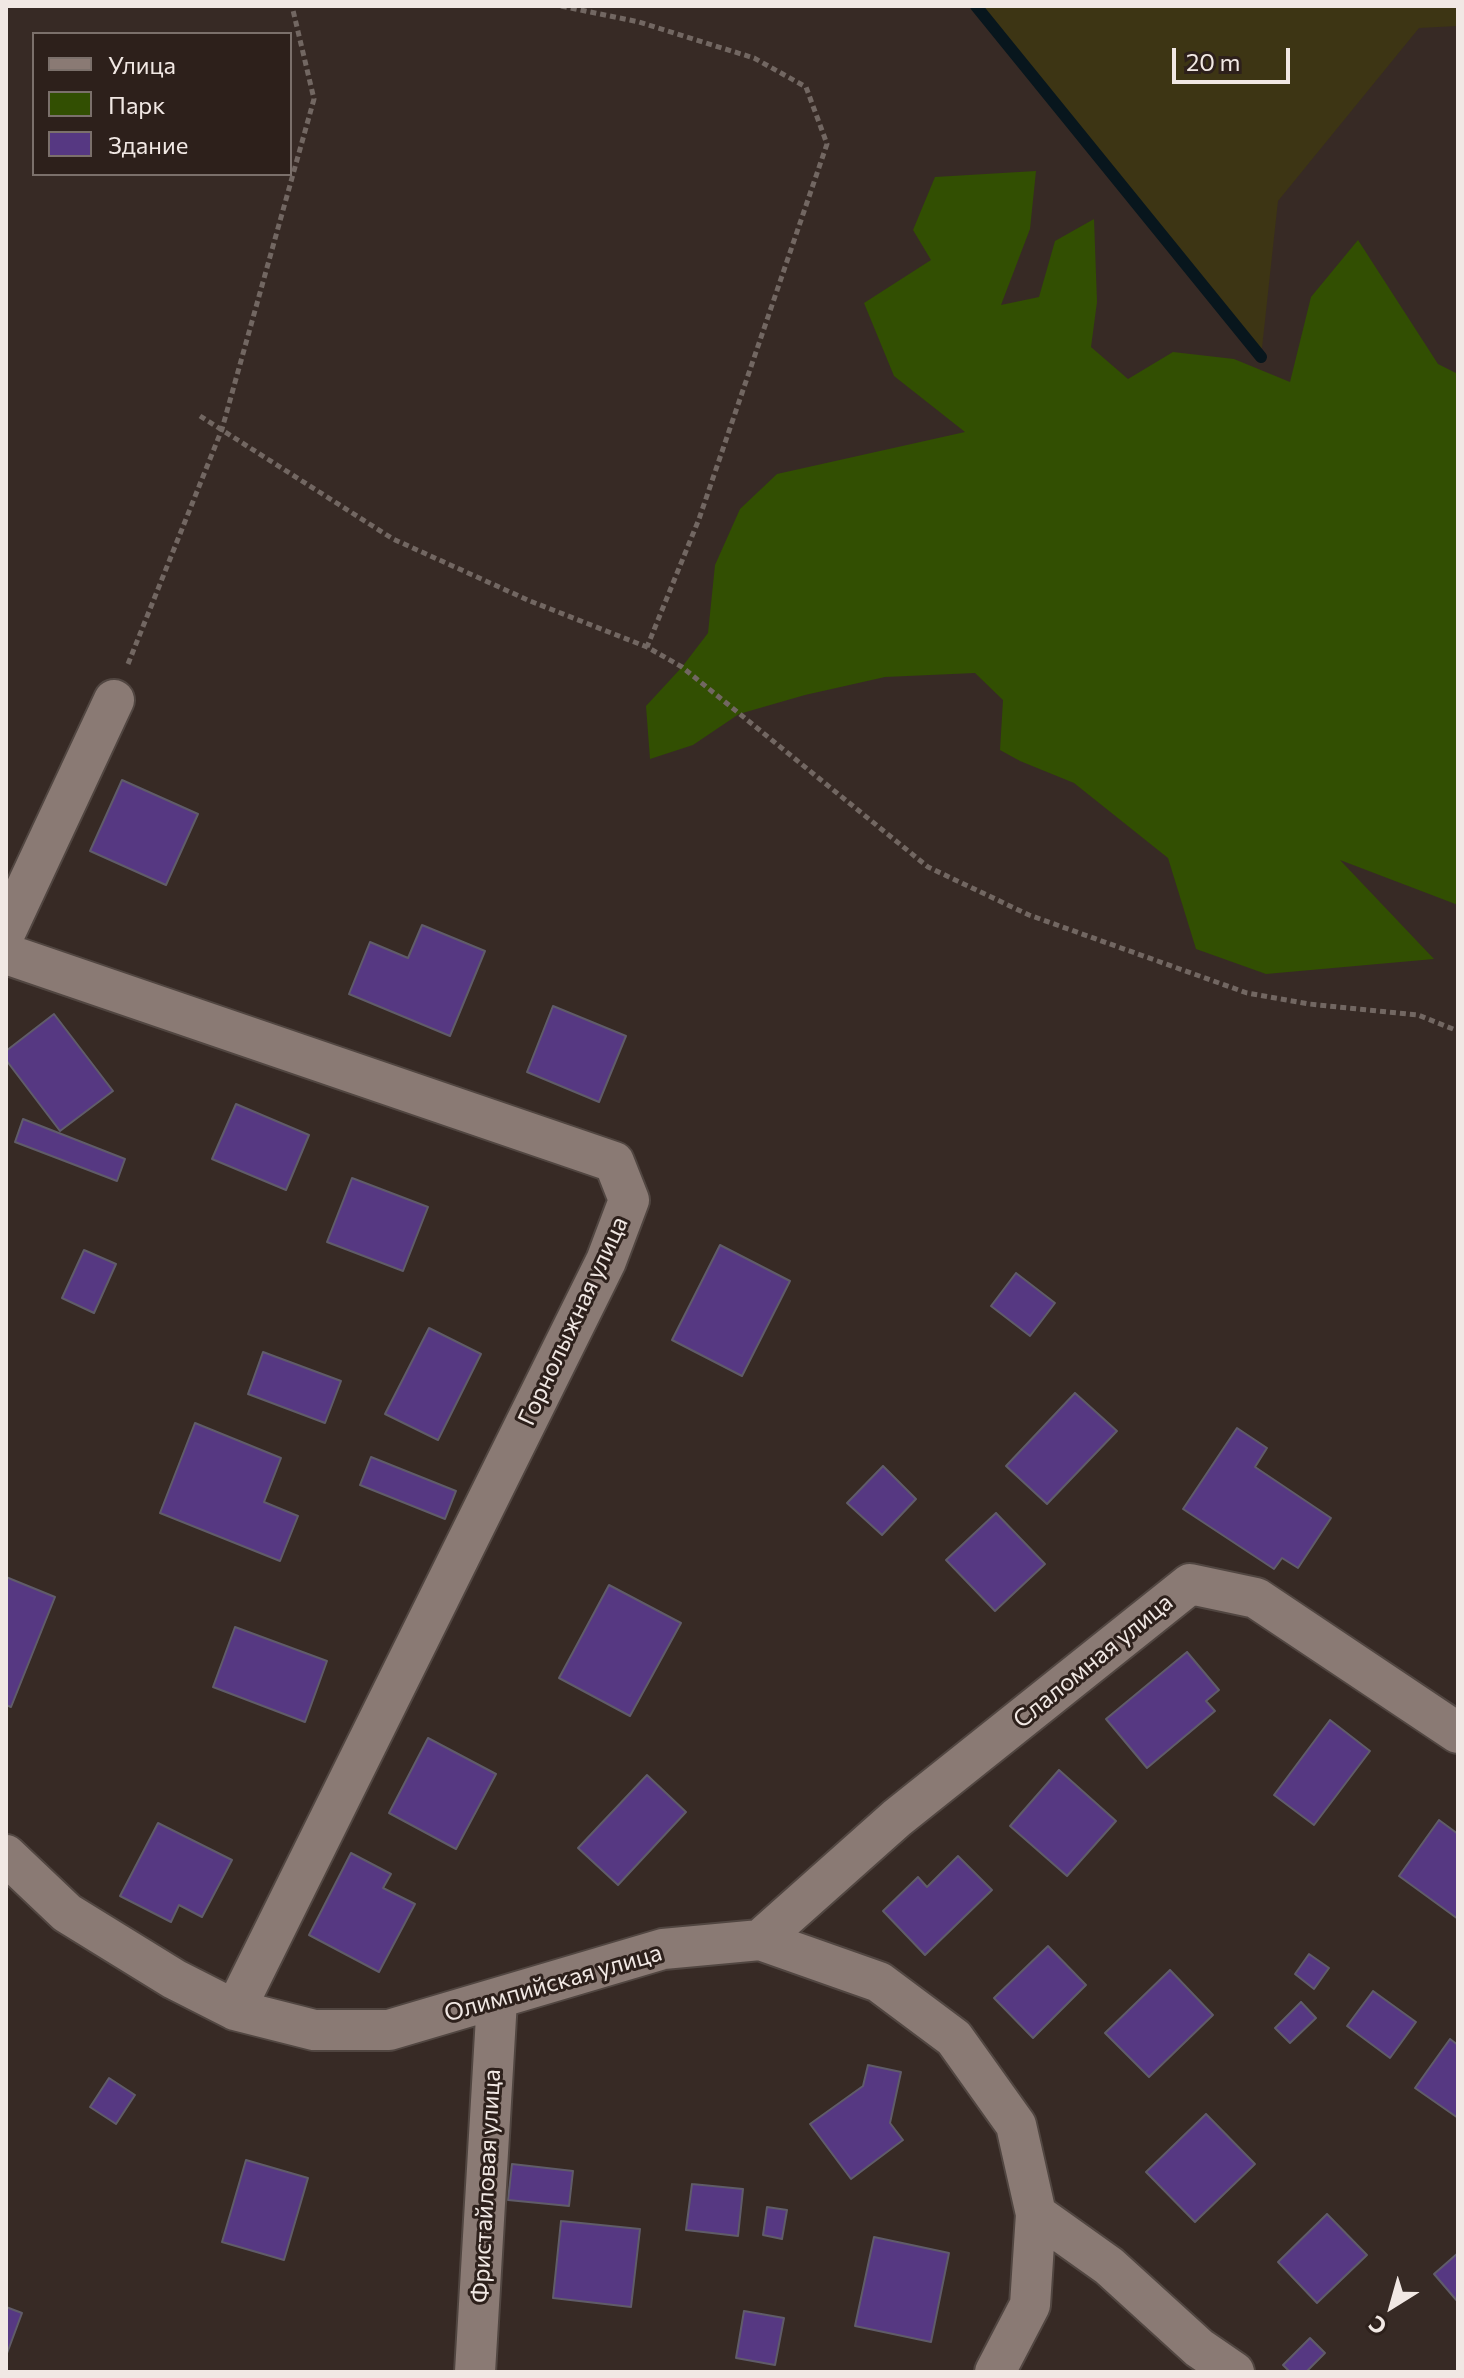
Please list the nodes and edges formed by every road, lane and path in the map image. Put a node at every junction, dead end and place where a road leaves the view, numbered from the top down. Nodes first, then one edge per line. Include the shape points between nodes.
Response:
1 (292, 6) edge
2 (561, 6) edge
3 (200, 416) dead end
4 (222, 429) junction
5 (647, 647) junction
6 (114, 700) joint
7 (6, 931) edge
8 (6, 954) edge
9 (1458, 1031) edge
10 (1458, 1733) edge
11 (6, 1855) edge
12 (760, 1940) junction
13 (497, 2000) junction
14 (235, 2010) junction
15 (1036, 2214) junction
16 (475, 2372) edge
17 (995, 2372) edge
18 (1234, 2372) edge

1 - 4 path via 314,99
2 - 5 path via 639,22 754,58 806,87 827,144 699,519
3 - 4 path
4 - 5 path via 393,539
4 - 6 path
5 - 9 path via 682,667 928,867 1029,915 1247,993 1418,1015
6 - 7 street
8 - 14 street, Горнолыжная улица via 614,1162 629,1200 606,1261
10 - 12 street, Слаломная улица via 1256,1598 1190,1584 897,1818
11 - 14 street, Олимпийская улица via 67,1913
12 - 13 street, Олимпийская улица via 663,1949
12 - 15 street, Олимпийская улица via 879,1982 954,2038 1016,2125
13 - 14 street, Олимпийская улица via 389,2030 314,2030
13 - 16 street, Фристайловая улица
15 - 17 street, Олимпийская улица via 1030,2305
15 - 18 street via 1109,2266 1199,2348

